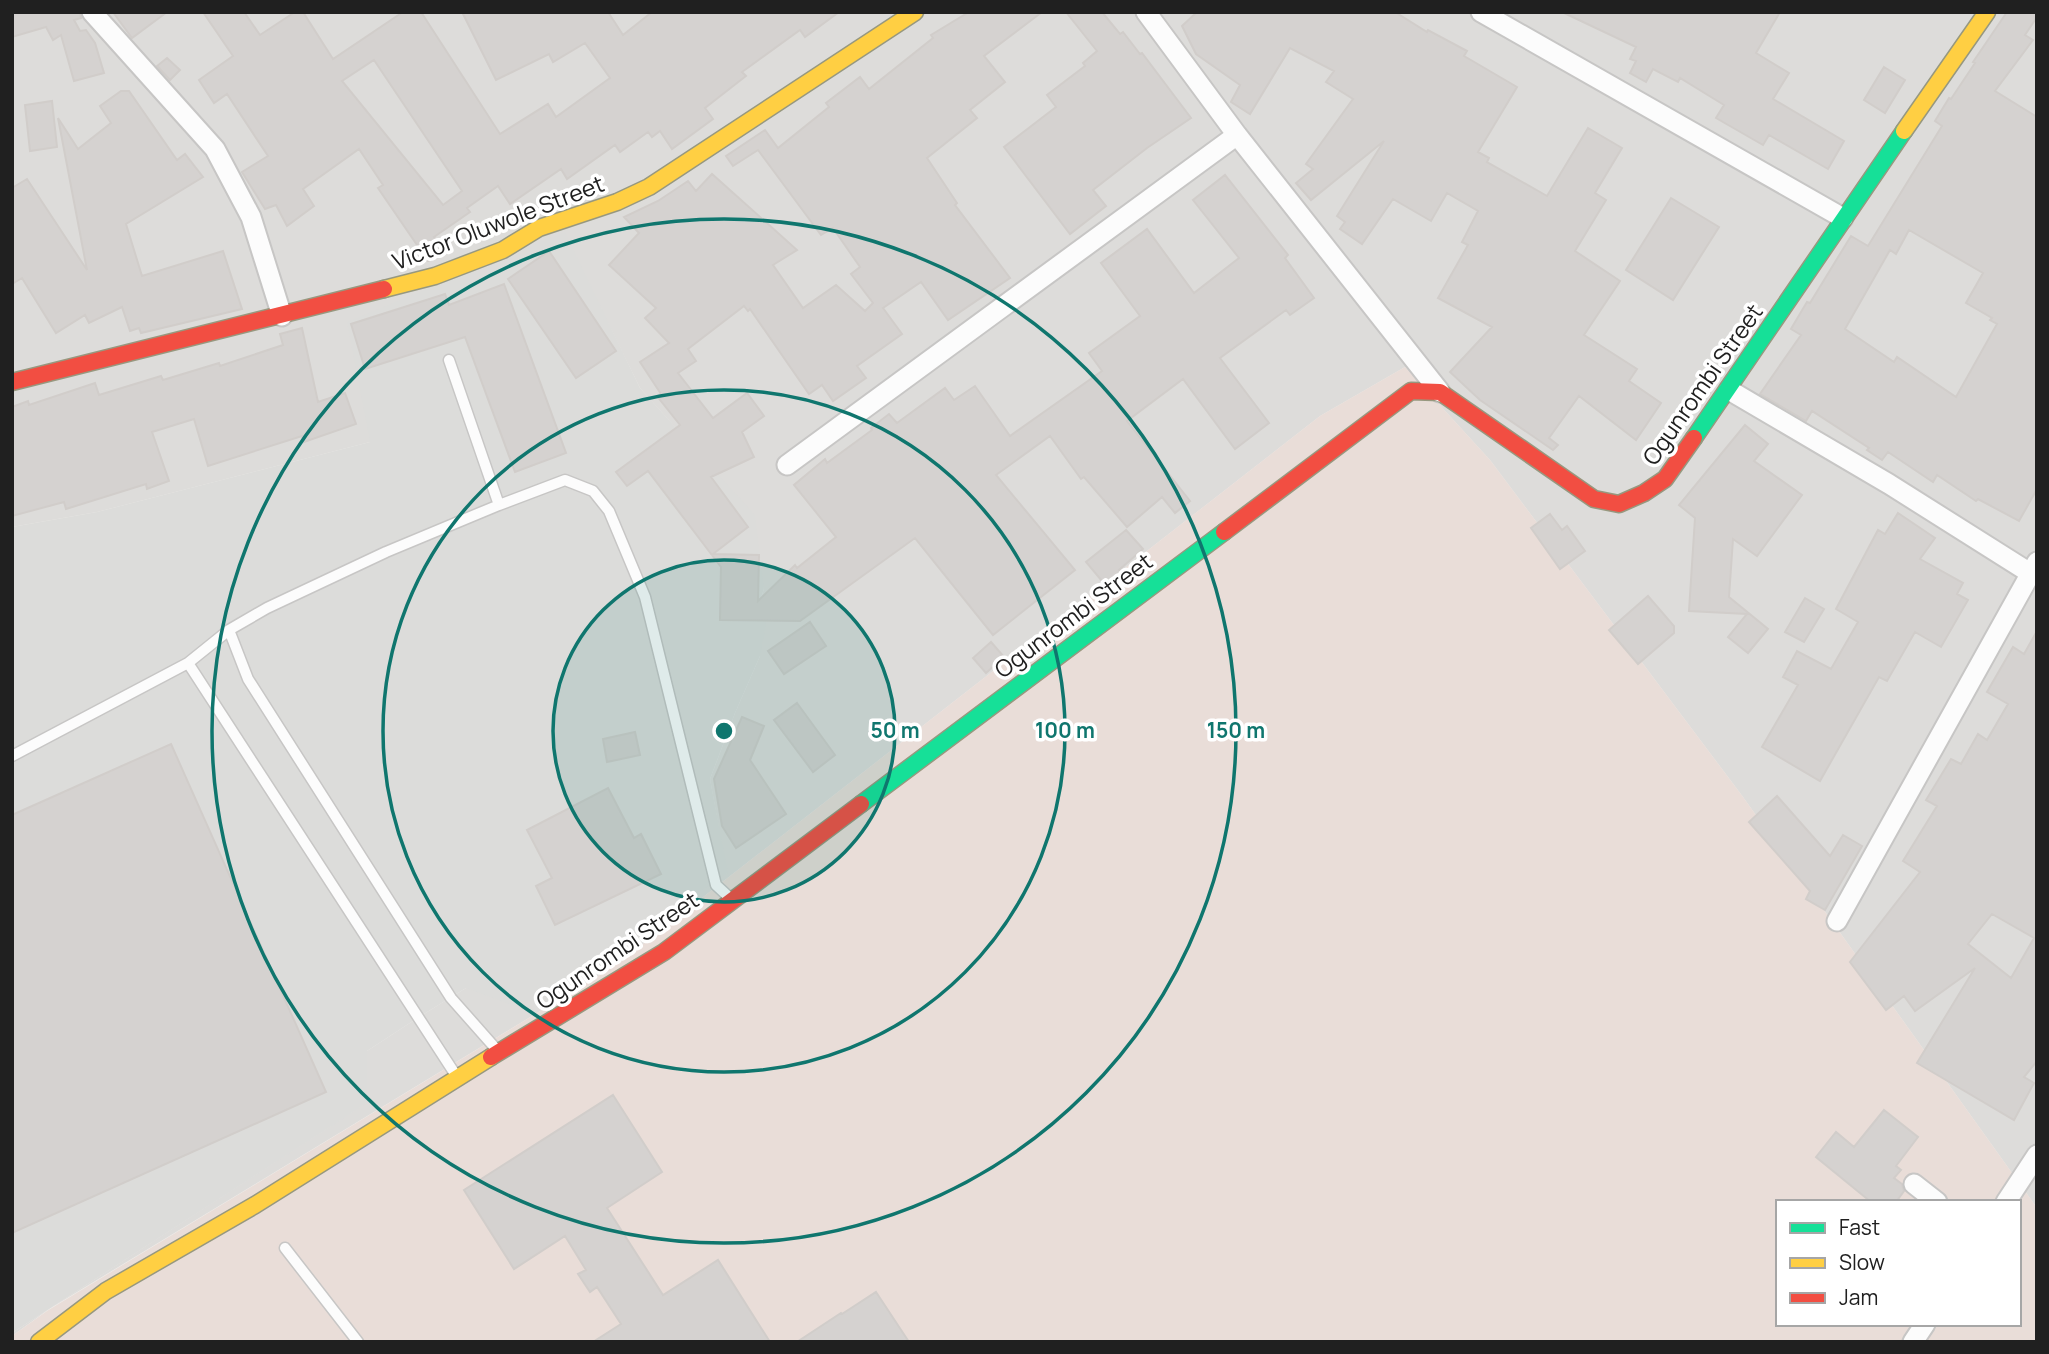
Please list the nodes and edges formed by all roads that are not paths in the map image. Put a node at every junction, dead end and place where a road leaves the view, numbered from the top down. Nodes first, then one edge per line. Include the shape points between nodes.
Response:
1 (92, 12) edge
2 (915, 12) edge
3 (1146, 12) edge
4 (1481, 12) edge
5 (1987, 12) edge
6 (1237, 135) junction
7 (1843, 218) junction
8 (282, 316) junction
9 (449, 360) dead end
10 (12, 383) edge
11 (1729, 390) junction
12 (1440, 392) junction
13 (787, 465) dead end
14 (499, 505) junction
15 (2034, 567) edge
16 (229, 630) junction
17 (188, 663) junction
18 (12, 756) edge
19 (732, 899) junction
20 (1837, 921) dead end
21 (500, 1053) junction
22 (457, 1077) junction
23 (2037, 1155) edge
24 (1914, 1184) dead end
25 (1934, 1200) edge
26 (2008, 1200) edge
27 (285, 1248) dead end
28 (1924, 1326) edge
29 (39, 1342) edge
30 (358, 1342) edge
31 (1913, 1342) edge

1 - 8 street via 215,149 251,217
2 - 8 street, Victor Oluwole Street via 649,187 539,228 503,250 435,276
3 - 6 street
4 - 7 street
5 - 7 street, Ogunrombi Street
6 - 12 street
6 - 13 street
7 - 11 street, Ogunrombi Street
8 - 10 street, Victor Oluwole Street
9 - 14 lane
11 - 12 street, Ogunrombi Street via 1664,479 1619,504 1594,499
11 - 15 street
12 - 19 street, Ogunrombi Street via 1411,391
14 - 16 lane via 386,552
14 - 19 lane via 565,480 593,491 609,511 645,597 716,885
15 - 20 street
16 - 17 lane
16 - 21 lane via 248,679 443,986
17 - 18 lane
17 - 22 lane
19 - 21 street, Ogunrombi Street via 664,952
21 - 22 street, Ogunrombi Street
22 - 29 street, Ogunrombi Street via 255,1205 106,1291
23 - 26 street
24 - 25 street
27 - 30 lane
28 - 31 street

